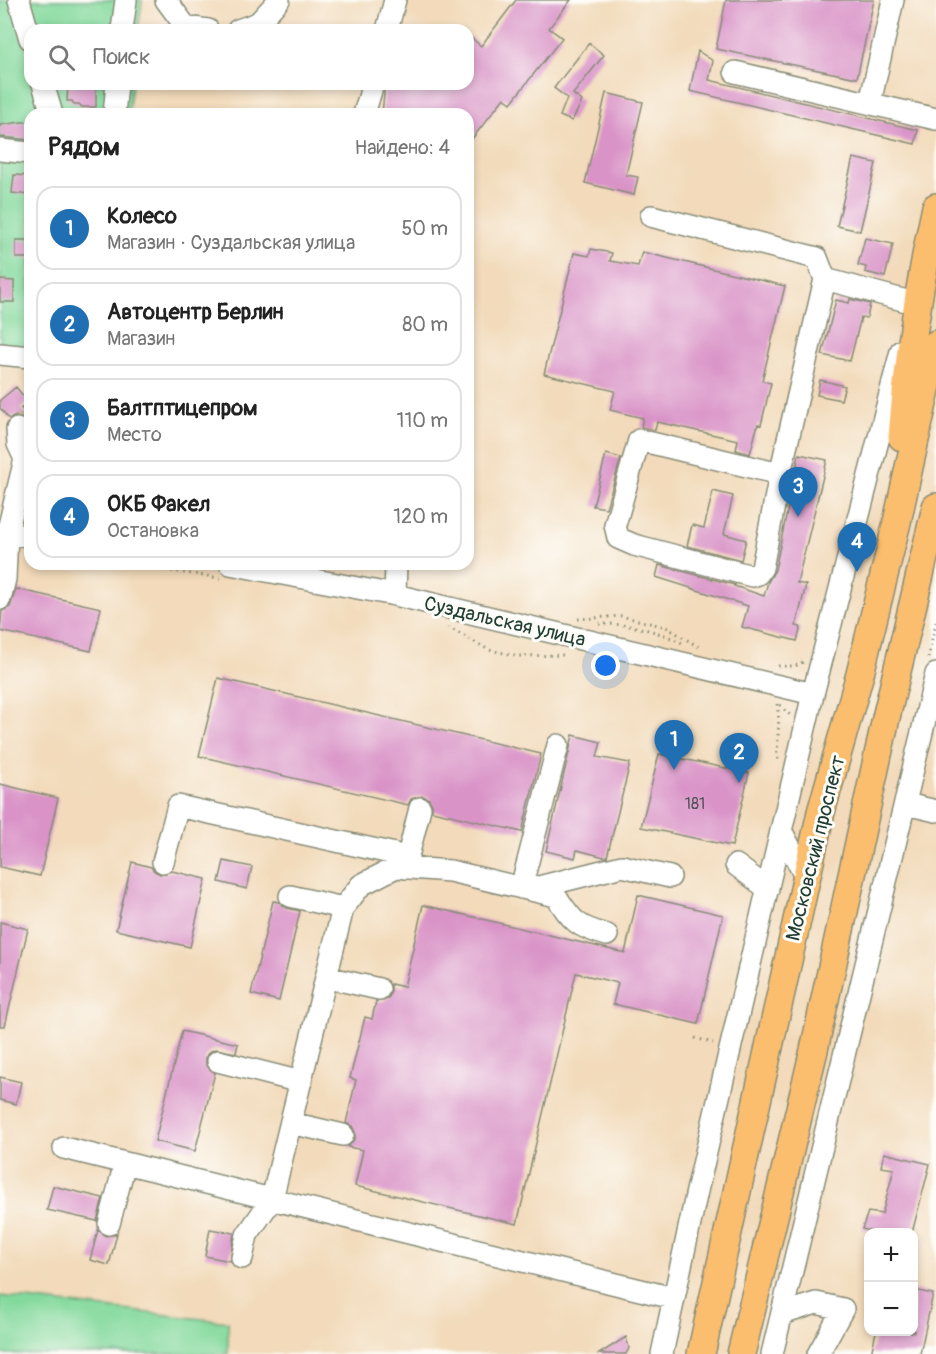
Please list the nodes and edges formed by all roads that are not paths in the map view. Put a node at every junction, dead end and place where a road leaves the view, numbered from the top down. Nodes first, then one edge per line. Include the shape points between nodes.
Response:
1 (19, 0) edge
2 (126, 0) edge
3 (166, 0) edge
4 (279, 0) edge
5 (395, 0) edge
6 (893, 0) edge
7 (26, 24) edge
8 (123, 24) edge
9 (184, 24) edge
10 (255, 24) edge
11 (389, 24) edge
12 (735, 72) dead end
13 (45, 90) edge
14 (116, 90) edge
15 (372, 90) edge
16 (870, 103) junction
17 (50, 108) edge
18 (115, 108) edge
19 (366, 108) edge
20 (936, 119) edge
21 (0, 150) edge
22 (24, 152) edge
23 (936, 207) edge
24 (651, 216) dead end
25 (825, 279) junction
26 (917, 291) junction
27 (936, 344) edge
28 (0, 354) edge
29 (24, 356) edge
30 (23, 445) tunnel mouth
31 (780, 474) junction
32 (936, 509) edge
33 (897, 522) junction
34 (3, 533) edge
35 (24, 535) edge
36 (396, 570) edge
37 (225, 571) edge
38 (394, 595) junction
39 (0, 599) edge
40 (936, 674) edge
41 (813, 694) junction
42 (558, 745) dead end
43 (906, 804) junction
44 (420, 808) dead end
45 (936, 811) edge
46 (782, 830) junction
47 (162, 862) dead end
48 (736, 865) dead end
49 (405, 868) junction
50 (670, 877) dead end
51 (806, 878) junction
52 (524, 889) junction
53 (768, 889) junction
54 (290, 896) dead end
55 (343, 908) junction
56 (840, 930) junction
57 (607, 934) dead end
58 (866, 968) junction
59 (326, 977) junction
60 (380, 989) dead end
61 (218, 1061) dead end
62 (301, 1082) junction
63 (291, 1123) junction
64 (343, 1135) dead end
65 (64, 1148) dead end
66 (125, 1163) junction
67 (272, 1199) junction
68 (110, 1224) dead end
69 (242, 1258) dead end
70 (673, 1298) junction
71 (782, 1314) junction
72 (662, 1354) edge
73 (701, 1354) edge
74 (741, 1354) edge
75 (772, 1354) edge
76 (818, 1354) edge

1 - 7 street
2 - 8 street
3 - 9 street
4 - 10 street
5 - 11 street
6 - 16 street
12 - 16 street
13 - 17 street
14 - 18 street
15 - 19 street
16 - 20 street
21 - 22 street
23 - 26 main road
24 - 25 street via 817,258
25 - 26 street
25 - 31 street
26 - 33 main road
26 - 41 street, Московский проспект via 816,650
27 - 33 main road, Московский проспект
28 - 29 street
30 - 34 street
31 - 31 street via 758,574 752,576 618,538 615,525 639,440
32 - 56 main road, Московский проспект
33 - 51 main road, Московский проспект
34 - 35 street
34 - 39 street via 5,579
36 - 38 street
37 - 38 street, Суздальская улица
38 - 41 street, Суздальская улица
40 - 43 street
41 - 46 street, Московский проспект
42 - 52 street
43 - 45 street
43 - 58 street
44 - 49 street
46 - 51 street
46 - 53 street, Московский проспект
47 - 49 street via 178,806 395,854
48 - 53 street
49 - 52 street via 450,872
49 - 55 street via 396,867 361,885
50 - 52 street via 622,866
51 - 73 main road, Московский проспект
52 - 57 street via 556,896 571,918 586,930
53 - 70 street, Московский проспект
54 - 55 street
55 - 59 street
56 - 58 street
56 - 74 main road, Московский проспект
58 - 71 street
59 - 60 street
59 - 62 street
61 - 62 street
62 - 63 street
63 - 64 street
63 - 67 street
65 - 66 street
66 - 67 street
66 - 68 street
67 - 69 street via 247,1235
67 - 70 street
70 - 72 street, Московский проспект
71 - 75 street
71 - 76 street via 816,1303 843,1309

